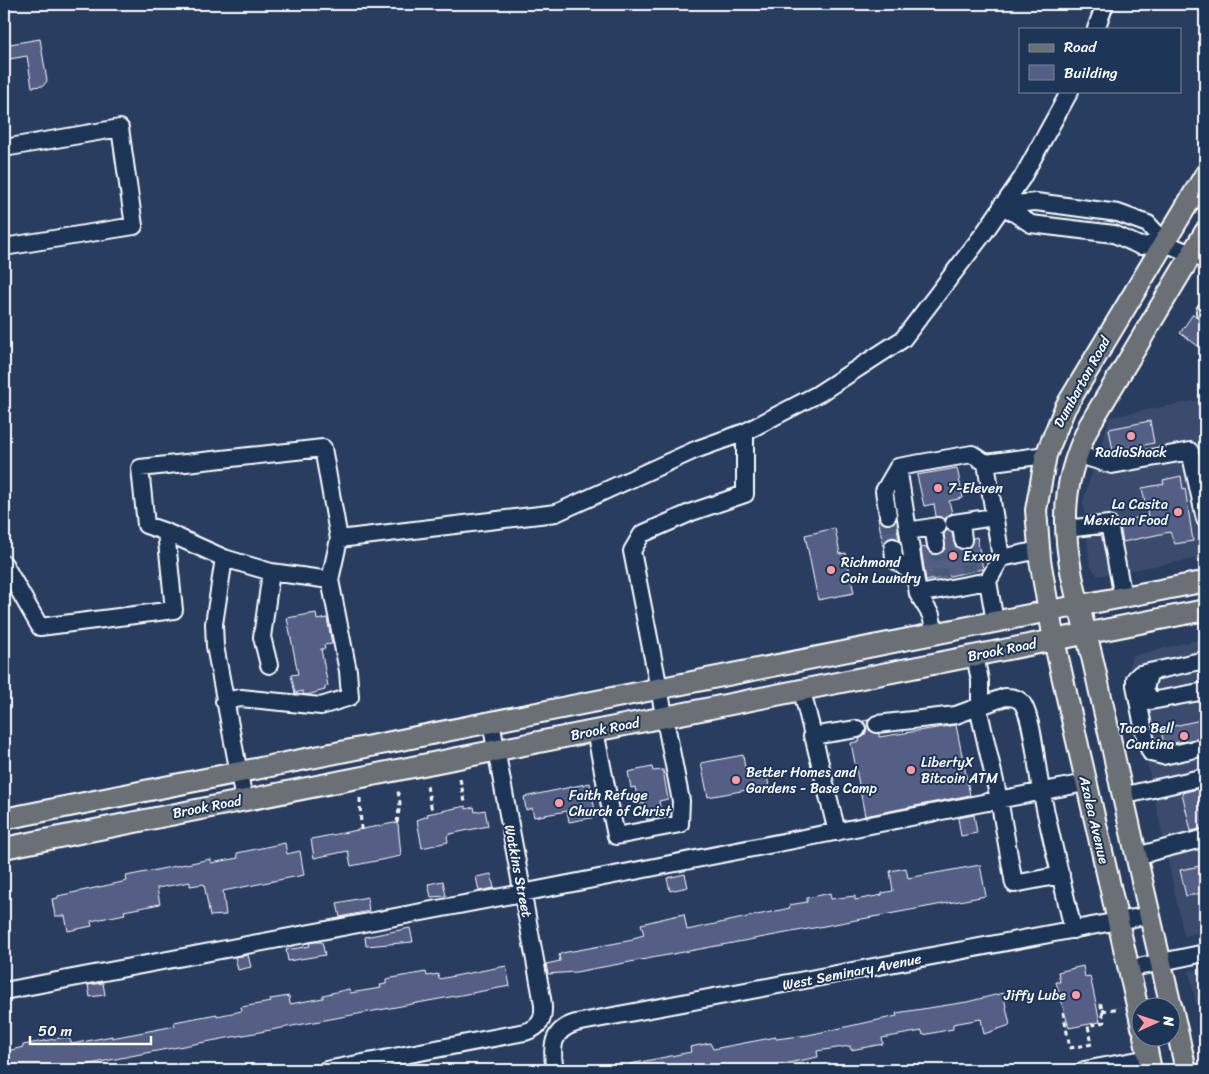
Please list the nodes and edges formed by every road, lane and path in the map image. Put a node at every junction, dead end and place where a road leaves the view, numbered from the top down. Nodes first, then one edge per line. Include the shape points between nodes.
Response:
1 (1105, 4) edge
2 (1096, 28) edge
3 (1069, 92) edge
4 (4, 148) edge
5 (1205, 175) edge
6 (1002, 205) junction
7 (1205, 232) edge
8 (1164, 243) junction
9 (4, 247) edge
10 (1199, 256) edge
11 (745, 432) junction
12 (1046, 454) junction
13 (1076, 454) junction
14 (986, 463) junction
15 (898, 466) junction
16 (888, 515) tunnel mouth
17 (994, 517) junction
18 (1205, 519) edge
19 (946, 524) junction
20 (1066, 529) junction
21 (908, 531) junction
22 (166, 532) junction
23 (339, 539) junction
24 (963, 540) tunnel mouth
25 (936, 545) tunnel mouth
26 (893, 547) tunnel mouth
27 (1039, 550) junction
28 (224, 558) junction
29 (1001, 558) junction
30 (4, 564) edge
31 (271, 572) junction
32 (916, 576) junction
33 (330, 580) junction
34 (988, 581) junction
35 (1205, 583) edge
36 (918, 594) junction
37 (1123, 597) junction
38 (1079, 606) junction
39 (1205, 610) edge
40 (1048, 612) junction
41 (995, 622) junction
42 (936, 634) junction
43 (1086, 634) junction
44 (1054, 640) junction
45 (975, 656) junction
46 (1205, 660) edge
47 (269, 666) dead end
48 (1151, 671) junction
49 (659, 689) junction
50 (802, 691) junction
51 (1205, 691) edge
52 (224, 701) junction
53 (980, 704) junction
54 (664, 718) junction
55 (491, 722) junction
56 (877, 724) dead end
57 (10, 726) dead end
58 (857, 729) dead end
59 (4, 731) edge
60 (595, 731) junction
61 (812, 736) junction
62 (1205, 747) edge
63 (496, 751) junction
64 (239, 771) junction
65 (1205, 777) edge
66 (460, 779) dead end
67 (1085, 782) junction
68 (427, 786) dead end
69 (398, 791) dead end
70 (1041, 791) junction
71 (1122, 796) junction
72 (360, 798) dead end
73 (244, 800) junction
74 (999, 800) junction
75 (465, 802) dead end
76 (432, 811) dead end
77 (4, 818) edge
78 (397, 823) dead end
79 (361, 830) dead end
80 (837, 832) junction
81 (1205, 838) edge
82 (4, 848) edge
83 (1136, 856) junction
84 (1061, 875) junction
85 (522, 893) junction
86 (1150, 915) junction
87 (1117, 922) junction
88 (1073, 930) junction
89 (1205, 953) edge
90 (1160, 962) junction
91 (1128, 969) junction
92 (4, 991) edge
93 (1135, 996) edge
94 (1168, 996) edge
95 (1100, 1000) dead end
96 (1120, 1008) dead end
97 (1102, 1011) junction
98 (1063, 1012) dead end
99 (1146, 1046) edge
100 (1180, 1046) edge
101 (1150, 1064) edge
102 (326, 1070) edge
103 (555, 1070) edge
104 (1084, 1070) edge
105 (1186, 1070) edge

1 - 2 street
3 - 6 street via 1022,178
4 - 9 street via 120,128 134,226
5 - 8 main road, Dumbarton Road
6 - 8 street via 1031,224 1114,234 1140,246
6 - 8 street via 1036,202 1118,213 1148,224
6 - 11 street via 903,339 818,394
7 - 10 main road, Dumbarton Road
8 - 10 street
8 - 12 main road, Dumbarton Road via 1065,408
10 - 13 main road, Dumbarton Road via 1103,402
11 - 23 street via 695,450 556,513
11 - 49 street via 745,494 642,534 632,550
12 - 14 street
12 - 27 main road, Dumbarton Road via 1036,510
13 - 18 street via 1112,465 1190,451
13 - 20 main road, Dumbarton Road via 1067,496
14 - 15 street via 972,454
14 - 17 street
15 - 16 street via 884,492
15 - 21 street
17 - 19 street
17 - 29 street
19 - 21 street
19 - 24 street
19 - 25 street
20 - 37 street via 1109,524
20 - 38 main road, Dumbarton Road
21 - 32 street
22 - 23 street via 146,525 140,468 324,448
22 - 28 street
22 - 30 street via 174,610 40,627
23 - 33 street
26 - 32 street via 894,559
27 - 29 street
27 - 40 main road, Dumbarton Road
28 - 31 street
28 - 52 street via 214,624
29 - 34 street
31 - 33 street
31 - 47 street via 262,637
32 - 36 street
33 - 52 street via 350,697 321,706 241,698
34 - 36 street via 970,578 941,584
34 - 41 street
35 - 37 main road, Brook Road
36 - 42 street via 932,615
37 - 38 main road, Brook Road
38 - 40 main road, Brook Road
38 - 43 main road
39 - 43 main road, Brook Road
40 - 41 main road, Brook Road
40 - 44 main road, Azalea Avenue
41 - 42 main road, Brook Road
42 - 49 main road, Brook Road
43 - 44 main road, Brook Road
43 - 71 main road
44 - 45 main road, Brook Road
44 - 67 main road, Azalea Avenue
45 - 50 main road, Brook Road
45 - 53 street
46 - 48 street
48 - 51 street via 1145,689 1151,701
48 - 62 street via 1135,679 1148,748 1156,756 1163,756
49 - 54 street
49 - 55 main road, Brook Road
50 - 54 main road, Brook Road
50 - 61 street
52 - 64 street
53 - 56 street via 956,715
53 - 70 street via 1014,697 1023,704
53 - 74 street
54 - 60 main road, Brook Road
54 - 60 street via 681,801 680,824 616,836
55 - 63 street, Watkins Street
55 - 64 main road, Brook Road
57 - 59 path
58 - 61 street
60 - 63 main road, Brook Road
61 - 80 street
63 - 73 main road, Brook Road
63 - 85 street, Watkins Street
64 - 73 street
64 - 77 main road, Brook Road
65 - 71 street
66 - 75 path
67 - 70 street
67 - 87 main road, Azalea Avenue
68 - 76 path
69 - 78 path via 400,809
70 - 74 street
70 - 84 street
71 - 83 main road
72 - 79 path
73 - 82 main road, Brook Road
74 - 80 street
74 - 84 street via 1014,884
80 - 85 street
81 - 83 street
83 - 86 main road
84 - 88 street
85 - 92 street
85 - 102 street, Watkins Street via 542,998 543,1019 537,1027 525,1032
86 - 87 street, West Seminary Avenue
86 - 90 main road
87 - 88 street, West Seminary Avenue
87 - 91 main road, Azalea Avenue
88 - 103 street, West Seminary Avenue via 568,1025 557,1034 552,1047
89 - 90 street
90 - 91 street
90 - 94 main road
91 - 93 main road, Azalea Avenue
95 - 97 path
96 - 97 path
97 - 98 path via 1104,1022 1088,1026 1092,1044 1070,1048
99 - 101 main road
100 - 105 main road
101 - 104 street

